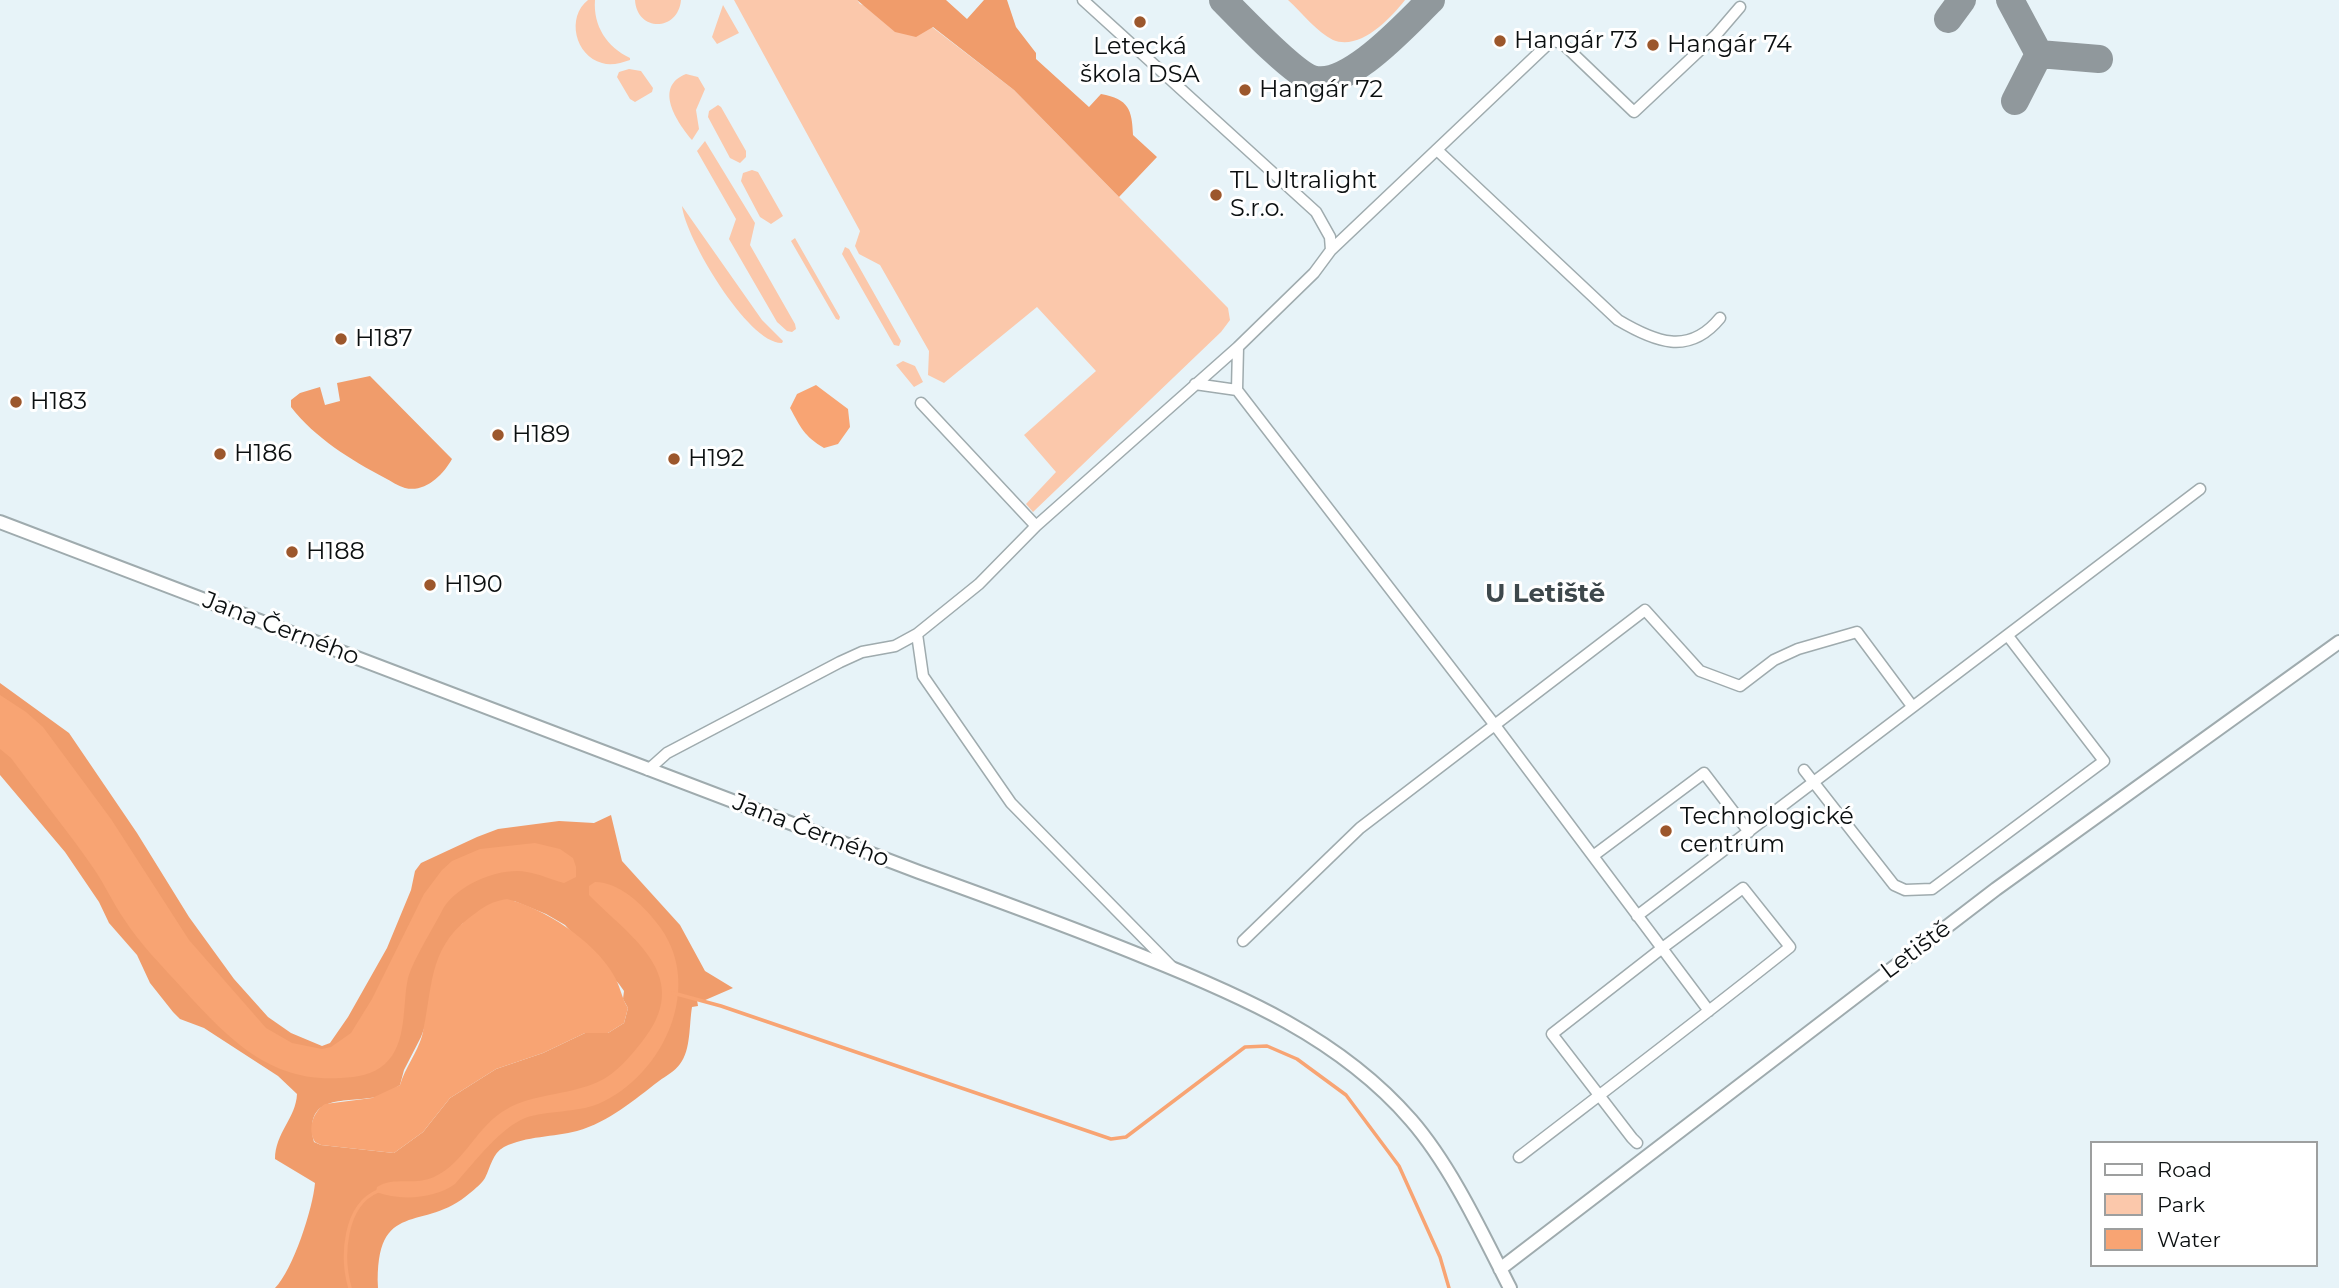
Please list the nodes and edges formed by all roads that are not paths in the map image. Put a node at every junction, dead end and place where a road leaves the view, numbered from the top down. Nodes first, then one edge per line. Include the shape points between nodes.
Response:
1 (1083, 0) edge
2 (1740, 7) dead end
3 (1437, 150) junction
4 (1331, 250) junction
5 (1720, 318) dead end
6 (1238, 347) junction
7 (1195, 384) junction
8 (1237, 390) junction
9 (921, 403) dead end
10 (2200, 489) dead end
11 (0, 522) edge
12 (1036, 526) junction
13 (917, 634) junction
14 (2008, 636) junction
15 (2339, 642) edge
16 (1912, 706) junction
17 (1494, 724) junction
18 (648, 770) junction
19 (1804, 770) dead end
20 (1813, 783) junction
21 (1749, 832) junction
22 (1593, 856) junction
23 (1637, 916) junction
24 (1243, 941) dead end
25 (1661, 948) junction
26 (1172, 968) junction
27 (1709, 1012) junction
28 (1600, 1095) junction
29 (1637, 1143) dead end
30 (1519, 1157) dead end
31 (1500, 1269) junction
32 (1510, 1288) edge

1 - 4 street via 1316,212 1330,237
2 - 3 street via 1634,112 1562,43 1553,41
3 - 4 street
3 - 5 street via 1634,330 1670,341 1690,341 1709,332
4 - 6 street via 1314,273
6 - 7 street
6 - 8 street
7 - 8 street
7 - 12 street
8 - 17 street
9 - 12 street
10 - 14 street
11 - 18 street, Jana Černého
12 - 13 street via 979,584
13 - 18 street via 895,646 840,662 667,753
13 - 26 street via 923,676 1011,803
14 - 16 street
14 - 20 street via 2104,761 1932,889 1917,891 1894,885
15 - 31 street, Letiště via 1996,889
16 - 17 street via 1857,632 1786,654 1740,686 1700,671 1645,610
16 - 20 street
17 - 22 street
17 - 24 street via 1360,828
18 - 26 street, Jana Černého
19 - 20 street
20 - 21 street
21 - 22 street via 1704,773
21 - 23 street
22 - 23 street
23 - 25 street
25 - 27 street
25 - 27 street via 1743,888 1790,947
25 - 28 street via 1552,1034
26 - 31 street, Jana Černého via 1247,1000 1308,1034 1397,1105 1437,1154
27 - 28 street
28 - 29 street
28 - 30 street
31 - 32 street, Jana Černého

